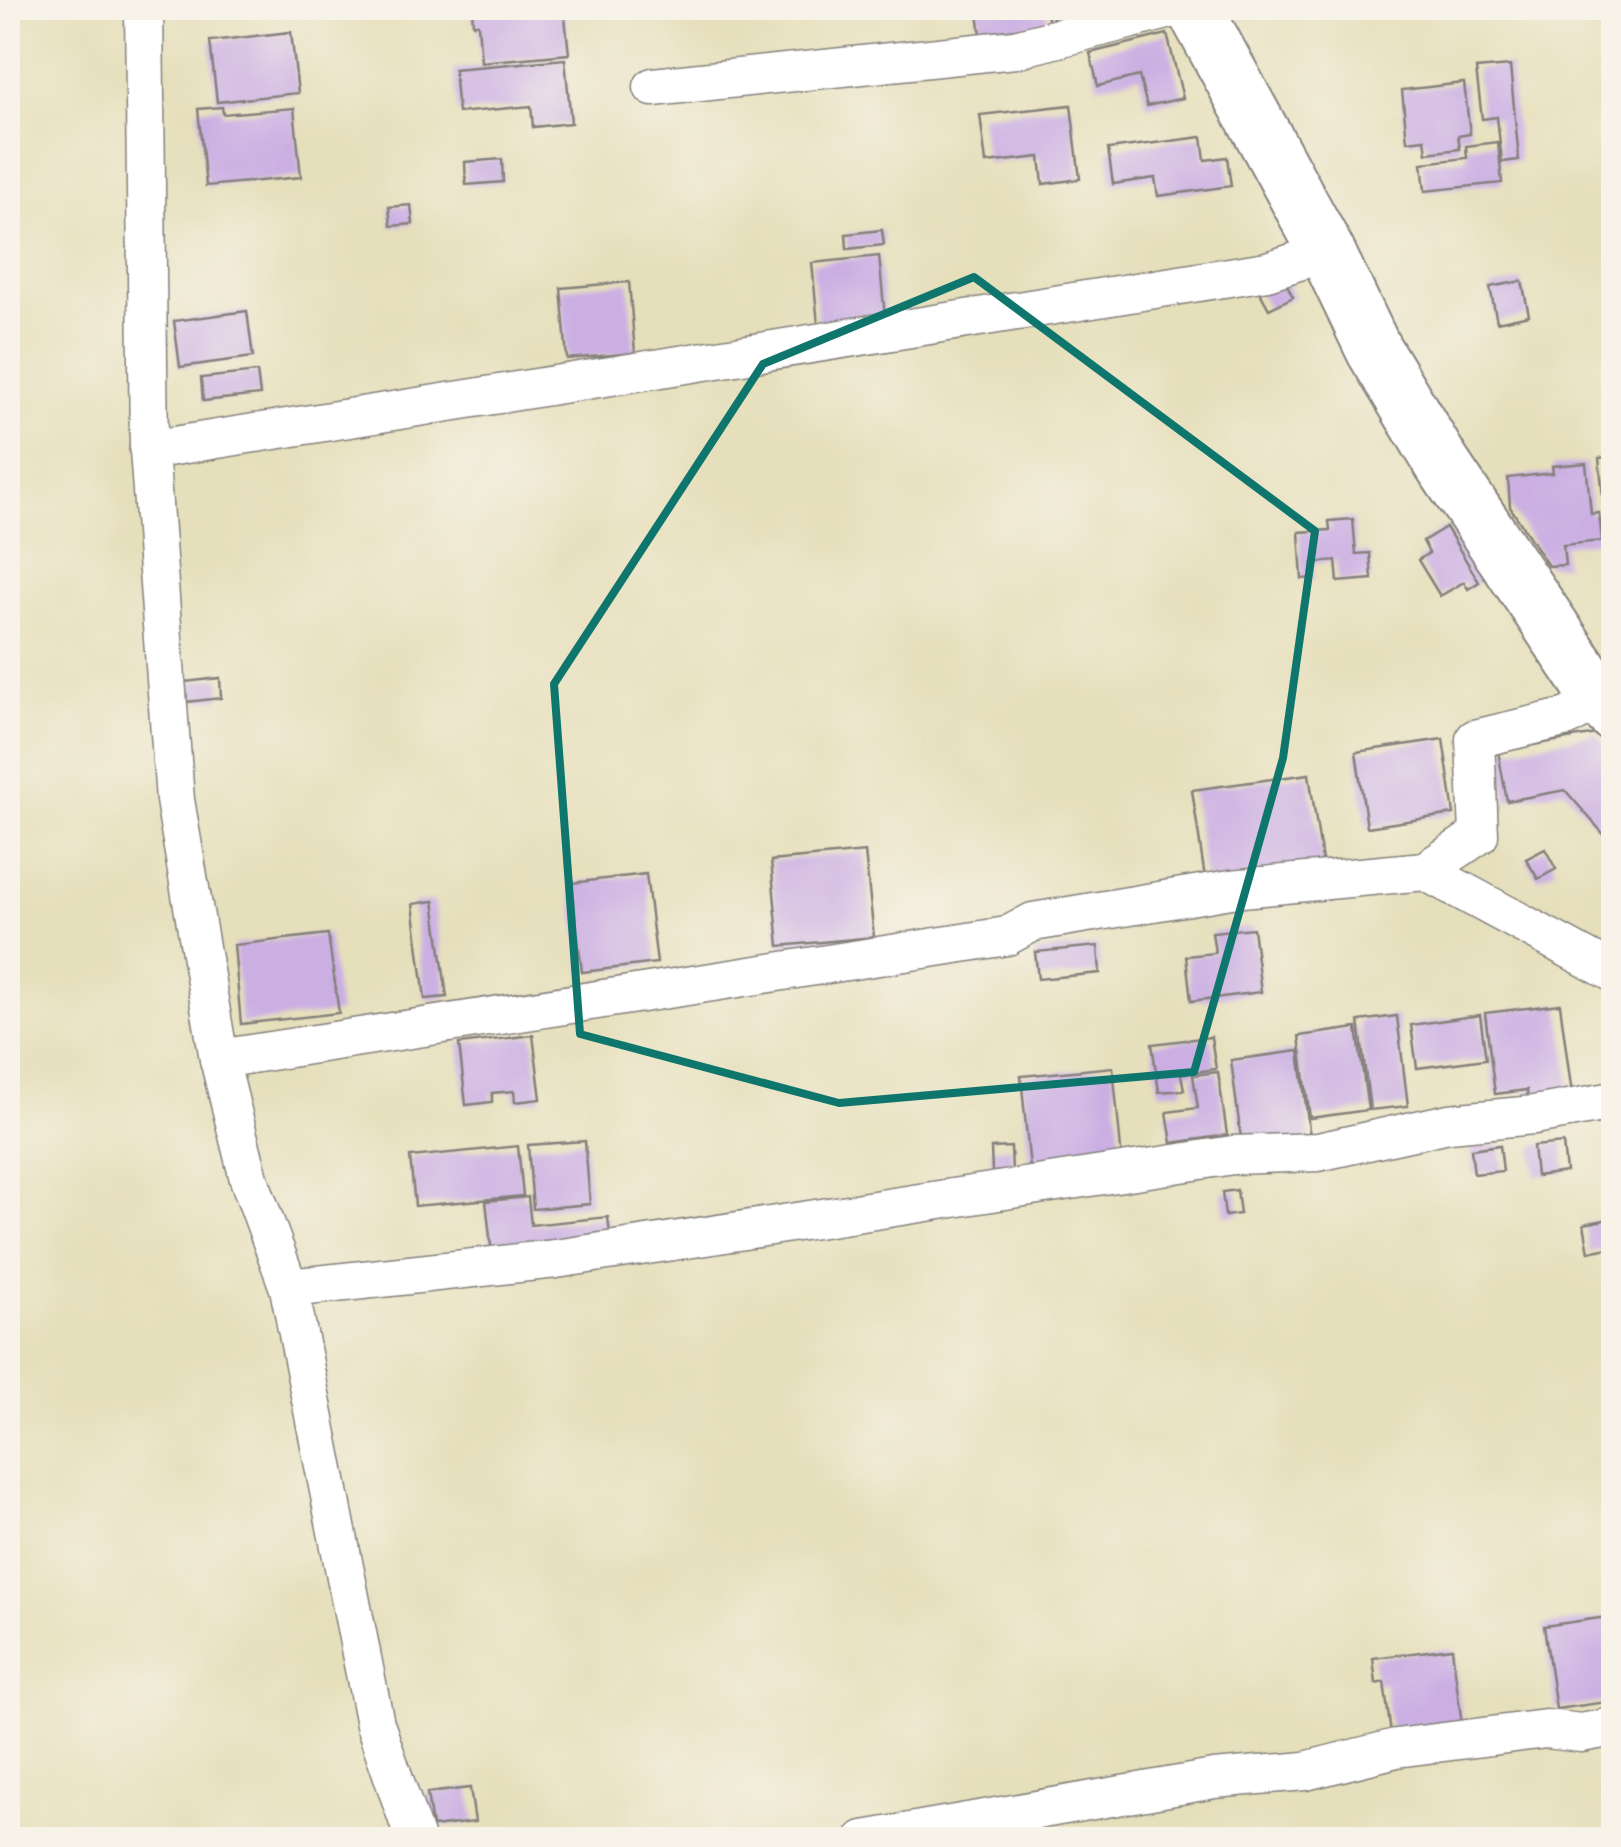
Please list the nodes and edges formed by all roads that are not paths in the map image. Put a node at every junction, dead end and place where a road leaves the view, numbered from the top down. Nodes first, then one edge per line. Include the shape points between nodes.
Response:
1 (144, 8) edge
2 (1175, 8) edge
3 (1194, 8) edge
4 (653, 87) dead end
5 (1327, 252) junction
6 (149, 450) junction
7 (1607, 707) edge
8 (1425, 871) junction
9 (1614, 973) edge
10 (219, 1060) junction
11 (1614, 1101) edge
12 (289, 1288) junction
13 (1614, 1727) edge
14 (415, 1840) edge
15 (864, 1840) edge

1 - 6 street
2 - 4 street via 1015,49
3 - 5 street
5 - 6 street via 1267,271
5 - 7 street via 1374,350 1443,465
6 - 10 street via 175,800
7 - 8 street via 1475,739 1479,835
8 - 9 street
8 - 10 street via 1232,889 1033,922 1007,936
10 - 12 street via 249,1179
11 - 12 street via 1449,1123 1318,1152 1233,1155 556,1260
12 - 14 street via 374,1724
13 - 15 street via 1396,1748 1304,1771 1214,1779

